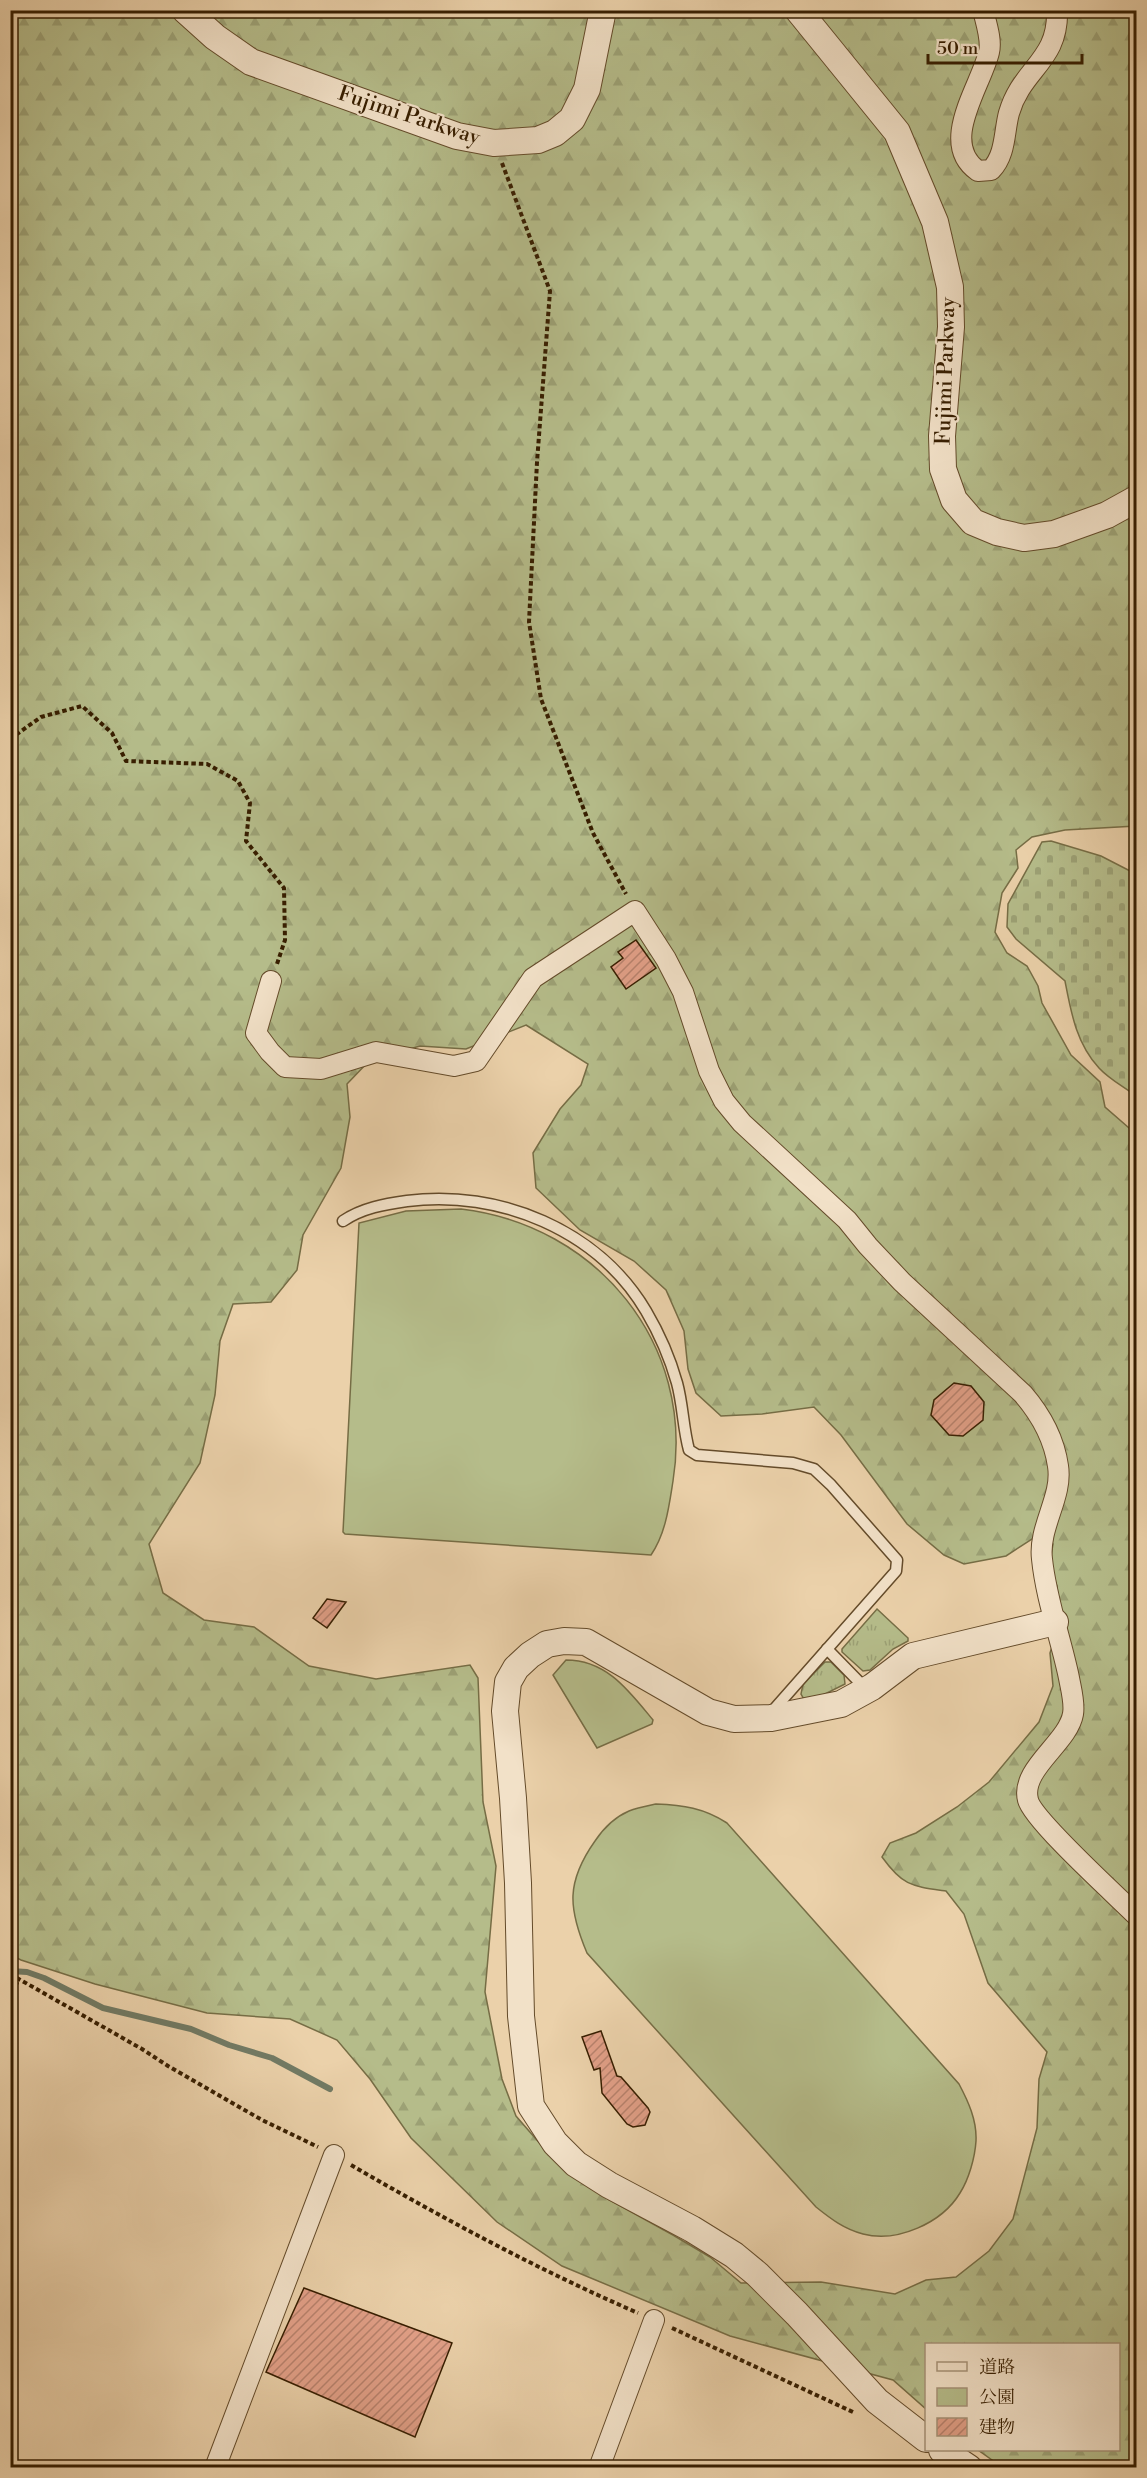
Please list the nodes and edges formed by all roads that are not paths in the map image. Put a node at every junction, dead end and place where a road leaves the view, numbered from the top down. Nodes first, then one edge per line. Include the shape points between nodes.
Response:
1 (185, 10) edge
2 (603, 10) edge
3 (798, 10) edge
4 (983, 10) edge
5 (1057, 10) edge
6 (1137, 499) edge
7 (271, 981) road end
8 (343, 1221) dead end
9 (1055, 1622) junction
10 (828, 1649) junction
11 (867, 1690) junction
12 (771, 1718) junction
13 (1137, 1915) edge
14 (334, 2155) road end
15 (654, 2320) road end
16 (925, 2437) edge
17 (944, 2451) edge
18 (215, 2468) edge
19 (599, 2468) edge
20 (969, 2468) edge

1 - 2 street, Fujimi Parkway via 215,38 251,62 457,136 494,143 538,140 572,119 587,89
3 - 6 street, Fujimi Parkway via 897,132 935,222 950,287 951,327 942,436 943,469 954,500 973,522 1024,538 1054,534 1107,515
4 - 5 street via 989,50 962,120 962,148 968,162 978,171 992,170 999,159 1009,112 1019,88 1054,40
7 - 9 street via 256,1033 285,1067 321,1069 376,1052 454,1066 476,1060 533,978 635,911 683,992 709,1071 724,1101 742,1123 847,1220 902,1282 1039,1413 1056,1452 1059,1470 1041,1549
8 - 10 lane via 354,1213 386,1204 461,1199 512,1209 546,1222 587,1245 612,1267 646,1311 666,1353 677,1384 690,1450 697,1455 793,1463 814,1469 897,1560 896,1571
9 - 11 street via 913,1656
9 - 13 street via 1074,1712 1071,1724 1028,1782 1028,1801 1035,1814
10 - 11 lane
10 - 12 lane via 776,1707
11 - 12 street via 841,1704
12 - 16 street via 734,1719 708,1712 586,1642 547,1644 516,1668 508,1682 505,1711 518,1883 522,2016 531,2106 555,2143 576,2164 734,2255 757,2274 877,2401
14 - 18 street
15 - 19 street
17 - 20 street

